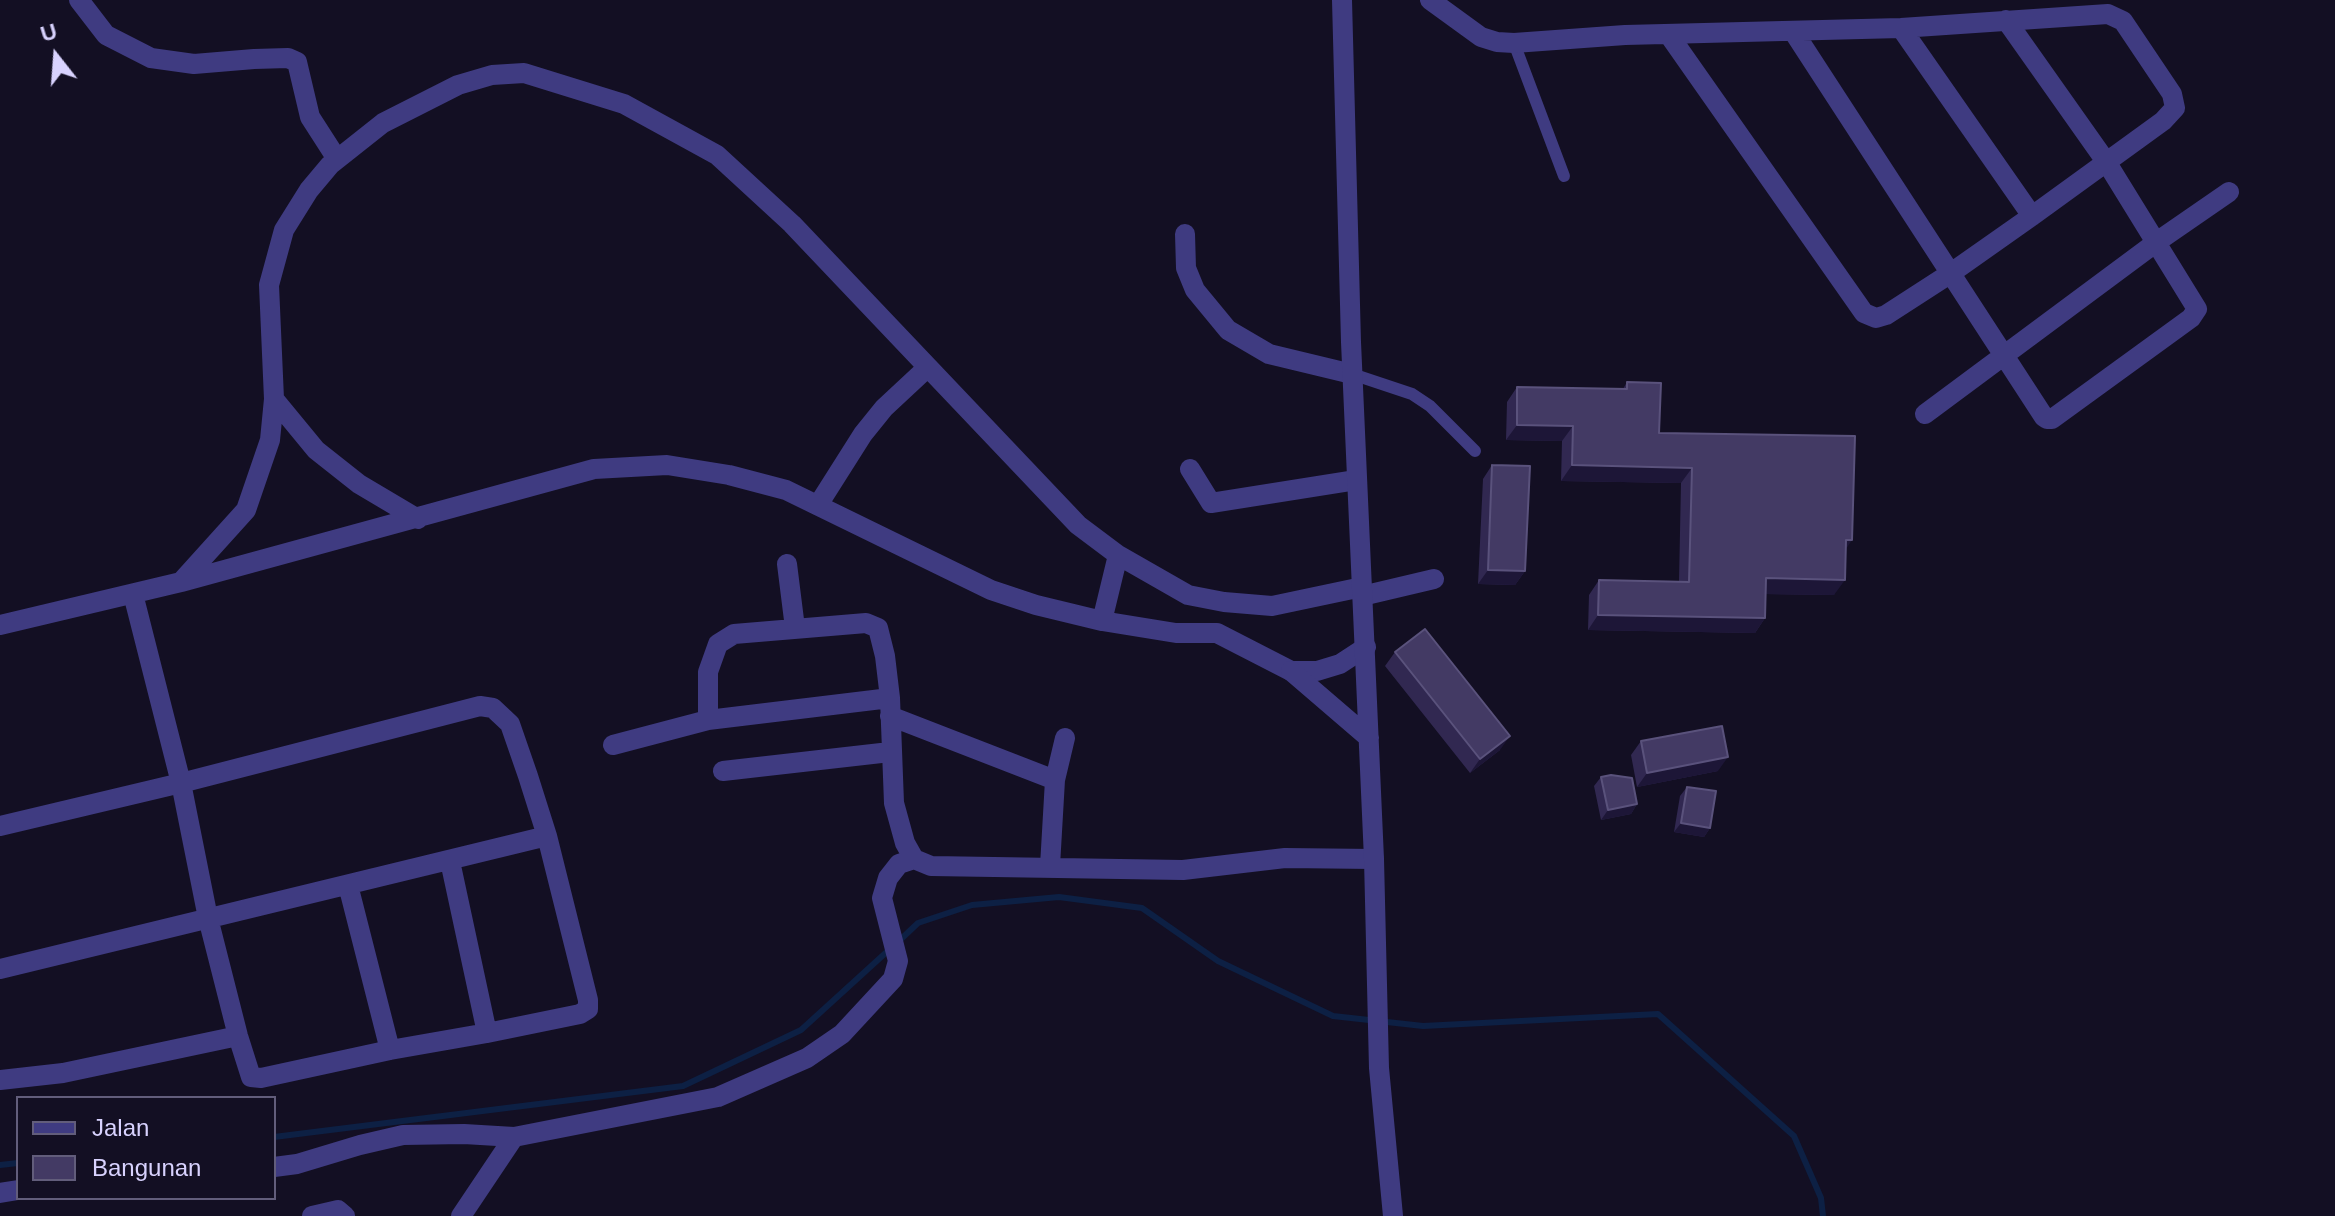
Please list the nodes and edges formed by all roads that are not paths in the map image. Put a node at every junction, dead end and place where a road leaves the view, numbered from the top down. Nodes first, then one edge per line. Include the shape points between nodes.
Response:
1 (79, 0) edge
2 (1342, 0) edge
3 (1430, 0) edge
4 (2006, 20) junction
5 (1901, 28) junction
6 (1793, 31) junction
7 (1669, 35) junction
8 (1514, 43) junction
9 (337, 159) junction
10 (2107, 163) junction
11 (1564, 176) dead end
12 (2229, 192) dead end
13 (2032, 216) junction
14 (1185, 234) dead end
15 (2158, 241) junction
16 (1951, 273) junction
17 (2003, 354) junction
18 (928, 367) junction
19 (1352, 374) junction
20 (274, 399) junction
21 (1925, 414) dead end
22 (1475, 451) dead end
23 (1190, 469) dead end
24 (1356, 480) junction
25 (818, 505) junction
26 (418, 519) junction
27 (1118, 555) junction
28 (787, 564) dead end
29 (1434, 579) dead end
30 (181, 582) junction
31 (1362, 592) junction
32 (133, 594) junction
33 (1224, 602) junction
34 (1102, 621) junction
35 (0, 625) edge
36 (795, 628) junction
37 (1217, 633) junction
38 (1366, 647) junction
39 (1291, 671) junction
40 (890, 707) junction
41 (708, 720) junction
42 (1065, 738) dead end
43 (1369, 738) junction
44 (613, 745) dead end
45 (890, 752) junction
46 (723, 771) dead end
47 (1055, 780) junction
48 (181, 783) junction
49 (0, 826) edge
50 (547, 836) junction
51 (914, 859) junction
52 (1374, 859) junction
53 (450, 861) junction
54 (1050, 866) junction
55 (348, 885) junction
56 (208, 918) junction
57 (0, 969) edge
58 (487, 1033) junction
59 (238, 1036) junction
60 (390, 1050) junction
61 (0, 1080) edge
62 (514, 1137) junction
63 (276, 1167) edge
64 (312, 1216) edge
65 (345, 1216) edge
66 (461, 1216) edge
67 (1393, 1216) edge

1 - 9 street via 106,35 151,58 194,64 288,58 297,62 310,117
2 - 19 street
3 - 8 street via 1481,37
4 - 5 street
4 - 10 street
4 - 10 street via 2108,14 2123,21 2172,94 2175,108
5 - 6 street
5 - 13 street
6 - 7 street
6 - 16 street
7 - 8 street
7 - 16 street via 1864,313 1886,315
8 - 11 lane
9 - 18 street via 383,123 458,85 492,75 524,73 624,104 717,155 792,224
9 - 20 street via 284,230 269,285
10 - 13 street
10 - 15 street
12 - 15 street
13 - 16 street
14 - 19 street via 1186,268 1195,290 1228,330 1269,354
15 - 17 street
15 - 17 street via 2197,307 2191,318 2052,419 2044,417
16 - 17 street
17 - 21 street
18 - 25 street via 863,434
18 - 27 street via 1078,525
19 - 22 lane via 1412,394
19 - 24 street
20 - 26 street via 316,450 359,484
20 - 30 street via 270,440 246,510
23 - 24 street via 1211,503
24 - 31 street
25 - 26 street via 786,490 667,465 594,469
25 - 34 street via 991,590
26 - 30 street
27 - 33 street via 1188,595
27 - 34 street
28 - 36 street
29 - 31 street
30 - 32 street
31 - 33 street via 1272,606
31 - 38 street
32 - 35 street
32 - 48 street
33 - 37 street
34 - 37 street via 1176,633
36 - 40 street via 866,623 878,628
36 - 41 street via 747,631 722,639 708,672
37 - 39 street
38 - 39 street via 1340,664
38 - 43 street
39 - 43 street
40 - 41 street
40 - 45 street
40 - 47 street
41 - 44 street
42 - 47 street
43 - 52 street
45 - 46 street
45 - 51 street via 894,803
47 - 54 street
48 - 49 street
48 - 50 street via 480,706 493,708 510,724
48 - 56 street
50 - 53 street
50 - 58 street via 588,1009
51 - 54 street via 931,866
51 - 62 street via 899,864 882,898 898,961 893,979 842,1034 807,1058 718,1097
52 - 54 street via 1285,858 1183,870
52 - 67 street via 1379,1068
53 - 55 street
53 - 58 street
55 - 56 street
55 - 60 street
56 - 57 street
56 - 59 street
58 - 60 street
59 - 60 street via 254,1078
59 - 61 street via 63,1073
62 - 63 street via 403,1135
62 - 66 street
64 - 65 street via 338,1210

